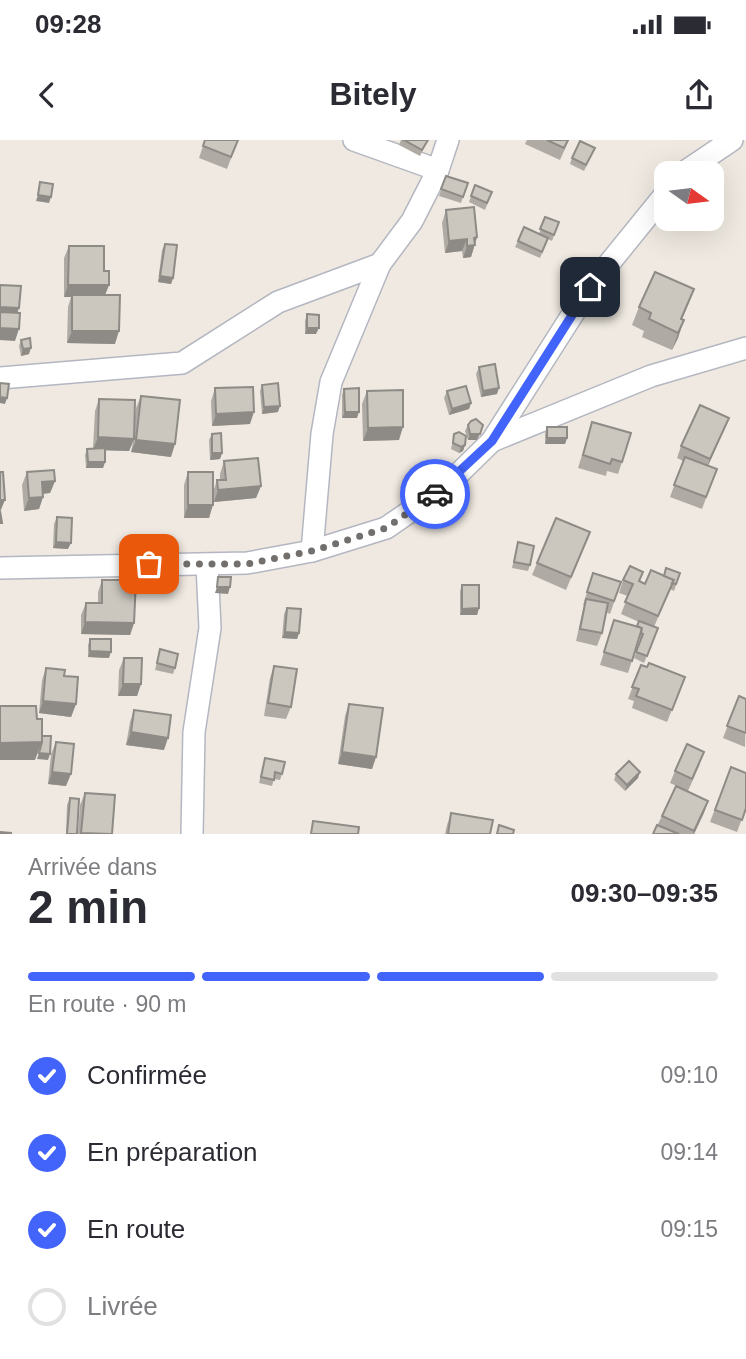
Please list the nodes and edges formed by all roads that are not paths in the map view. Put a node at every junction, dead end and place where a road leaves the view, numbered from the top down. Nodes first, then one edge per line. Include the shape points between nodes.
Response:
1 (354, 140) edge
2 (448, 140) edge
3 (732, 140) edge
4 (701, 161) edge
5 (438, 170) junction
6 (654, 208) edge
7 (380, 264) junction
8 (746, 348) edge
9 (0, 378) edge
10 (492, 441) junction
11 (312, 551) junction
12 (207, 565) junction
13 (0, 568) edge
14 (192, 834) edge

1 - 5 street
2 - 5 street
3 - 4 street
5 - 7 street via 412,221
6 - 10 street via 590,287
7 - 9 street via 278,303 181,363
7 - 11 street via 331,382
8 - 10 street via 651,376
10 - 11 street via 444,488 386,528
11 - 12 street via 247,564
12 - 13 street
12 - 14 street via 210,628 194,732

